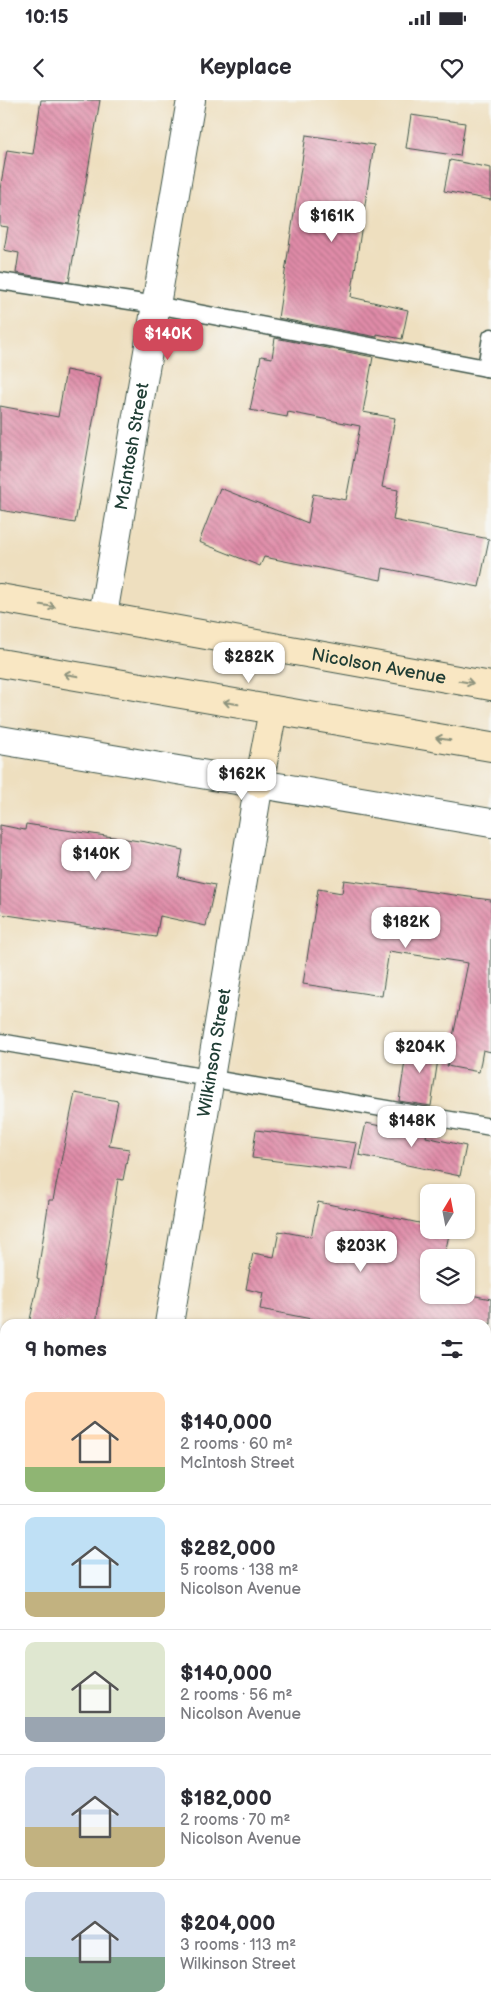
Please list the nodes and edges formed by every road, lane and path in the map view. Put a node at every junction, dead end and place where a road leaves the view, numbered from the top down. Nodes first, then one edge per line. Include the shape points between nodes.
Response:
1 (191, 100) edge
2 (0, 281) edge
3 (156, 305) junction
4 (491, 337) edge
5 (489, 369) edge
6 (0, 598) edge
7 (103, 616) junction
8 (0, 663) edge
9 (491, 686) edge
10 (273, 710) junction
11 (0, 740) edge
12 (491, 747) edge
13 (259, 782) junction
14 (491, 823) edge
15 (0, 1042) edge
16 (211, 1078) junction
17 (491, 1127) edge
18 (170, 1319) edge

1 - 3 street, McIntosh Street
2 - 3 lane
3 - 5 lane
3 - 7 street, McIntosh Street
4 - 5 lane
6 -> 7 main road, Nicolson Avenue
7 -> 9 main road, Nicolson Avenue
10 -> 8 main road
12 -> 10 main road
10 - 13 main road
11 - 13 street
13 - 14 street
13 - 16 street, Wilkinson Street
15 - 16 lane
16 - 17 lane
16 - 18 street, Wilkinson Street

